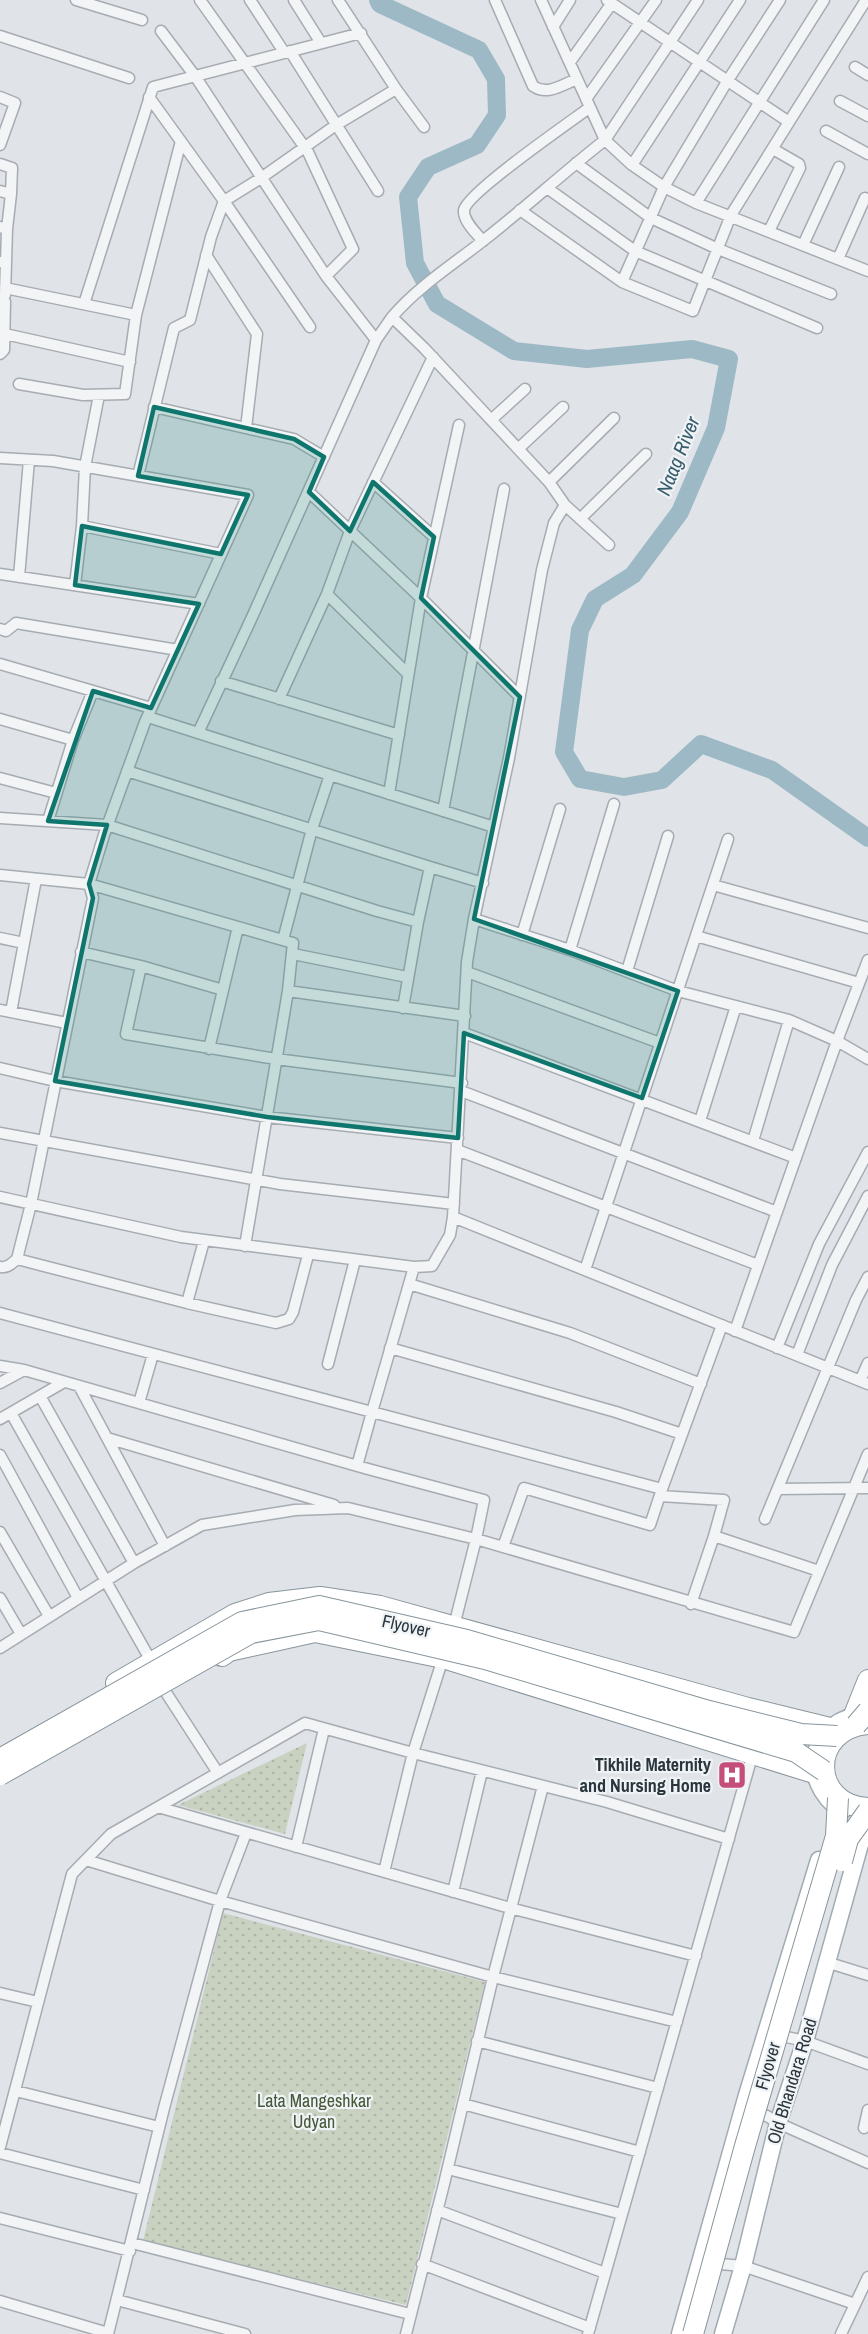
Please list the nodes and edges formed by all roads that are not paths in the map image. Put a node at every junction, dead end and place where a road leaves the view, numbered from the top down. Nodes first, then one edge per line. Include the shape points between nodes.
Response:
1 (76, 0) edge
2 (200, 0) edge
3 (250, 0) edge
4 (294, 0) edge
5 (338, 0) edge
6 (495, 0) edge
7 (542, 0) edge
8 (570, 0) edge
9 (656, 0) edge
10 (698, 0) edge
11 (740, 0) edge
12 (780, 0) edge
13 (824, 0) edge
14 (866, 0) edge
15 (609, 2) edge
16 (142, 20) dead end
17 (641, 24) junction
18 (553, 27) junction
19 (161, 31) dead end
20 (361, 33) junction
21 (0, 36) edge
22 (321, 43) junction
23 (670, 43) junction
24 (287, 51) junction
25 (570, 62) junction
26 (700, 62) junction
27 (246, 63) junction
28 (855, 67) dead end
29 (868, 75) edge
30 (195, 76) junction
31 (129, 78) dead end
32 (577, 79) junction
33 (728, 80) junction
34 (396, 89) junction
35 (0, 97) edge
36 (150, 98) junction
37 (758, 101) junction
38 (840, 101) dead end
39 (587, 104) junction
40 (868, 116) edge
41 (789, 122) junction
42 (336, 125) junction
43 (424, 127) dead end
44 (826, 131) dead end
45 (605, 140) junction
46 (181, 141) junction
47 (0, 145) edge
48 (304, 148) junction
49 (773, 149) junction
50 (868, 154) edge
51 (576, 163) junction
52 (0, 164) edge
53 (632, 165) junction
54 (839, 167) dead end
55 (261, 178) junction
56 (664, 187) junction
57 (547, 188) junction
58 (378, 191) dead end
59 (5, 192) edge
60 (865, 198) dead end
61 (224, 201) junction
62 (696, 203) junction
63 (520, 210) junction
64 (731, 215) junction
65 (651, 218) junction
66 (4, 228) edge
67 (769, 231) junction
68 (483, 241) junction
69 (803, 245) junction
70 (718, 249) junction
71 (635, 251) junction
72 (206, 255) junction
73 (838, 259) junction
74 (3, 263) edge
75 (868, 271) edge
76 (326, 276) junction
77 (705, 281) junction
78 (622, 282) junction
79 (5, 288) junction
80 (831, 294) dead end
81 (3, 301) edge
82 (84, 304) junction
83 (136, 315) junction
84 (392, 317) junction
85 (310, 327) dead end
86 (816, 328) dead end
87 (5, 334) junction
88 (376, 340) junction
89 (0, 354) edge
90 (432, 357) junction
91 (130, 362) junction
92 (19, 384) dead end
93 (525, 389) dead end
94 (99, 395) junction
95 (154, 407) junction
96 (562, 407) dead end
97 (614, 418) dead end
98 (491, 420) junction
99 (459, 425) dead end
100 (246, 428) junction
101 (518, 449) junction
102 (646, 454) dead end
103 (324, 457) junction
104 (0, 458) edge
105 (29, 460) junction
106 (85, 467) junction
107 (138, 476) junction
108 (373, 482) junction
109 (549, 482) junction
110 (504, 489) dead end
111 (309, 492) junction
112 (565, 505) junction
113 (580, 519) junction
114 (82, 525) junction
115 (350, 531) junction
116 (434, 537) junction
117 (609, 545) dead end
118 (221, 554) junction
119 (0, 574) edge
120 (19, 577) junction
121 (75, 585) junction
122 (327, 594) junction
123 (421, 598) junction
124 (199, 604) junction
125 (0, 629) edge
126 (178, 650) junction
127 (475, 651) junction
128 (0, 664) edge
129 (408, 674) junction
130 (221, 681) junction
131 (93, 691) junction
132 (520, 696) junction
133 (279, 699) junction
134 (150, 713) junction
135 (1, 723) edge
136 (198, 733) junction
137 (399, 735) junction
138 (73, 740) junction
139 (127, 771) junction
140 (330, 775) junction
141 (0, 778) edge
142 (56, 793) junction
143 (390, 794) junction
144 (614, 804) dead end
145 (560, 809) dead end
146 (443, 811) junction
147 (0, 818) edge
148 (48, 820) junction
149 (107, 825) junction
150 (494, 827) junction
151 (312, 830) junction
152 (668, 836) dead end
153 (728, 839) dead end
154 (430, 867) junction
155 (0, 875) edge
156 (36, 879) junction
157 (483, 883) junction
158 (89, 884) junction
159 (713, 885) junction
160 (298, 886) junction
161 (474, 920) junction
162 (418, 922) junction
163 (238, 927) junction
164 (868, 928) edge
165 (522, 935) junction
166 (696, 936) junction
167 (0, 938) edge
168 (284, 940) junction
169 (24, 943) junction
170 (570, 950) junction
171 (81, 952) junction
172 (293, 954) junction
173 (868, 960) edge
174 (141, 966) junction
175 (627, 971) junction
176 (467, 972) junction
177 (407, 977) junction
178 (859, 983) junction
179 (223, 990) junction
180 (288, 991) junction
181 (678, 991) junction
182 (736, 1006) junction
183 (403, 1008) junction
184 (5, 1011) edge
185 (465, 1016) junction
186 (789, 1020) junction
187 (67, 1023) junction
188 (464, 1033) junction
189 (837, 1041) junction
190 (660, 1043) junction
191 (209, 1049) junction
192 (276, 1059) junction
193 (868, 1059) edge
194 (0, 1068) edge
195 (55, 1081) junction
196 (461, 1087) junction
197 (642, 1098) junction
198 (267, 1118) junction
199 (700, 1121) junction
200 (0, 1133) edge
201 (458, 1138) junction
202 (43, 1142) junction
203 (753, 1142) junction
204 (457, 1150) junction
205 (868, 1152) edge
206 (623, 1155) junction
207 (796, 1158) junction
208 (257, 1180) junction
209 (868, 1196) edge
210 (0, 1197) edge
211 (31, 1204) junction
212 (454, 1204) junction
213 (606, 1208) junction
214 (777, 1212) junction
215 (453, 1217) junction
216 (204, 1240) junction
217 (245, 1246) junction
218 (308, 1255) junction
219 (17, 1259) junction
220 (355, 1260) junction
221 (758, 1265) junction
222 (0, 1267) edge
223 (414, 1267) junction
224 (585, 1270) junction
225 (868, 1277) edge
226 (409, 1284) junction
227 (187, 1303) junction
228 (0, 1313) edge
229 (722, 1325) junction
230 (735, 1330) junction
231 (390, 1348) junction
232 (777, 1348) junction
233 (153, 1354) junction
234 (797, 1355) junction
235 (868, 1363) edge
236 (328, 1364) dead end
237 (0, 1366) edge
238 (828, 1368) junction
239 (24, 1370) junction
240 (64, 1382) junction
241 (864, 1382) edge
242 (0, 1383) edge
243 (701, 1384) junction
244 (79, 1386) junction
245 (40, 1396) junction
246 (139, 1403) junction
247 (372, 1412) junction
248 (11, 1413) junction
249 (0, 1419) edge
250 (682, 1434) junction
251 (107, 1438) junction
252 (868, 1454) edge
253 (0, 1455) edge
254 (357, 1466) junction
255 (868, 1488) edge
256 (778, 1489) junction
257 (854, 1490) junction
258 (661, 1492) junction
259 (344, 1508) junction
260 (765, 1520) dead end
261 (0, 1532) edge
262 (714, 1536) junction
263 (476, 1539) junction
264 (165, 1546) junction
265 (503, 1547) junction
266 (134, 1563) junction
267 (819, 1571) junction
268 (106, 1581) junction
269 (0, 1598) edge
270 (78, 1598) junction
271 (691, 1604) junction
272 (49, 1617) junction
273 (455, 1626) junction
274 (21, 1634) junction
275 (0, 1648) edge
276 (443, 1658) junction
277 (151, 1661) junction
278 (868, 1680) edge
279 (165, 1691) junction
280 (863, 1718) edge
281 (324, 1729) junction
282 (834, 1732) junction
283 (0, 1750) edge
284 (413, 1753) junction
285 (753, 1753) junction
286 (0, 1760) edge
287 (482, 1771) junction
288 (819, 1772) junction
289 (218, 1773) junction
290 (0, 1775) edge
291 (0, 1784) edge
292 (543, 1786) junction
293 (834, 1800) junction
294 (158, 1807) junction
295 (868, 1810) edge
296 (868, 1816) edge
297 (868, 1831) edge
298 (246, 1833) junction
299 (729, 1839) junction
300 (296, 1847) junction
301 (86, 1860) junction
302 (384, 1872) junction
303 (453, 1892) junction
304 (220, 1901) junction
305 (510, 1908) junction
306 (696, 1956) junction
307 (826, 1962) junction
308 (868, 1975) edge
309 (493, 1977) junction
310 (0, 1993) edge
311 (38, 2002) junction
312 (677, 2022) junction
313 (767, 2032) junction
314 (477, 2041) junction
315 (805, 2041) junction
316 (868, 2064) edge
317 (658, 2088) junction
318 (16, 2091) junction
319 (463, 2103) junction
320 (868, 2110) edge
321 (742, 2113) junction
322 (778, 2123) junction
323 (159, 2127) junction
324 (864, 2128) dead end
325 (0, 2147) edge
326 (640, 2152) junction
327 (0, 2153) edge
328 (868, 2163) edge
329 (448, 2169) junction
330 (144, 2190) junction
331 (437, 2210) junction
332 (622, 2214) junction
333 (0, 2217) edge
334 (131, 2247) junction
335 (702, 2262) junction
336 (422, 2264) junction
337 (743, 2266) junction
338 (606, 2273) junction
339 (868, 2277) edge
340 (117, 2300) junction
341 (0, 2301) edge
342 (855, 2304) junction
343 (410, 2314) junction
344 (589, 2331) edge
345 (108, 2334) edge
346 (245, 2334) edge
347 (406, 2334) edge
348 (680, 2334) edge
349 (693, 2334) edge
350 (705, 2334) edge
351 (723, 2334) edge
352 (841, 2334) edge

1 - 16 street
2 - 27 street
3 - 24 street
4 - 22 street
5 - 20 street
6 - 32 street via 533,86 548,91
7 - 18 street
8 - 18 street
9 - 17 street
10 - 23 street
11 - 26 street
12 - 33 street
13 - 37 street
14 - 41 street
15 - 17 street
15 - 25 street
17 - 23 street
17 - 39 street
18 - 25 street
19 - 30 street
20 - 22 street
20 - 34 street
21 - 31 street
22 - 24 street
23 - 26 street
23 - 45 street
24 - 27 street
24 - 42 street
25 - 32 street
26 - 33 street
26 - 53 street
27 - 30 street
27 - 48 street
28 - 29 street
30 - 36 street via 153,87
30 - 55 street
32 - 39 street
33 - 37 street
33 - 56 street
34 - 42 street
34 - 43 street
35 - 47 street via 15,103
36 - 46 street
36 - 82 street
37 - 41 street
37 - 62 street
38 - 40 street
39 - 45 street
39 - 68 street via 466,206 466,220
41 - 49 street
42 - 48 street
42 - 58 street
44 - 50 street
45 - 51 street
45 - 53 street
46 - 61 street
46 - 83 street
48 - 55 street
48 - 76 street via 353,249
49 - 64 street
49 - 67 street via 800,168
51 - 57 street
51 - 65 street
52 - 59 street via 12,168
53 - 56 street
54 - 69 street
55 - 61 street
55 - 76 street
56 - 62 street
56 - 65 street
57 - 63 street
57 - 71 street
59 - 66 street
60 - 73 street
61 - 72 street
61 - 85 street
62 - 64 street
63 - 68 street
63 - 78 street
64 - 67 street
64 - 70 street
65 - 70 street
65 - 71 street
66 - 74 street
67 - 69 street
68 - 84 street via 441,270
69 - 73 street
70 - 77 street
70 - 80 street
71 - 77 street
71 - 78 street
72 - 95 street via 190,320 174,328
72 - 100 street via 257,334
73 - 75 street
74 - 79 street
76 - 88 street
77 - 78 street via 693,310
77 - 86 street
79 - 81 street
79 - 82 street
81 - 87 street
82 - 83 street
83 - 91 street
84 - 88 street
84 - 90 street
87 - 89 street
87 - 91 street
88 - 103 street
90 - 98 street
90 - 108 street
91 - 94 street via 125,394
92 - 94 street
93 - 98 street
94 - 106 street
95 - 100 street
95 - 107 street
96 - 101 street
97 - 109 street
98 - 101 street
99 - 116 street
100 - 103 street via 294,439
101 - 109 street
102 - 113 street
103 - 111 street
104 - 105 street
105 - 106 street
105 - 120 street
106 - 107 street
106 - 114 street
107 - 118 street via 248,495
108 - 115 street
108 - 116 street
109 - 112 street
110 - 127 street
111 - 115 street
111 - 130 street
112 - 113 street
112 - 132 street via 554,523 542,570
113 - 117 street
114 - 118 street
114 - 121 street
115 - 122 street
115 - 123 street
116 - 123 street
118 - 124 street
119 - 120 street
120 - 121 street
121 - 124 street
122 - 129 street
122 - 133 street
123 - 127 street
123 - 129 street
124 - 126 street
125 - 126 street via 6,631 16,623
126 - 134 street
127 - 132 street
127 - 146 street
128 - 131 street
129 - 137 street
130 - 133 street
130 - 136 street
131 - 134 street
131 - 138 street
132 - 150 street
133 - 137 street
134 - 136 street
134 - 139 street
135 - 138 street
136 - 140 street
137 - 143 street
138 - 142 street
139 - 149 street
139 - 151 street
140 - 143 street
140 - 151 street
141 - 142 street
142 - 148 street
143 - 146 street
144 - 170 street
145 - 165 street
146 - 150 street
147 - 148 street
148 - 149 street
149 - 158 street
149 - 160 street
150 - 157 street
151 - 154 street
151 - 160 street
152 - 175 street
153 - 159 street
154 - 157 street
154 - 162 street
155 - 156 street
156 - 158 street
156 - 169 street
157 - 161 street
158 - 163 street
158 - 171 street via 93,898
159 - 164 street
159 - 166 street
160 - 162 street
160 - 168 street
161 - 165 street
161 - 176 street
162 - 177 street
163 - 168 street
163 - 179 street
165 - 170 street
166 - 178 street
166 - 181 street
167 - 169 street
168 - 172 street via 293,943
169 - 184 street
170 - 175 street
171 - 174 street
171 - 187 street
172 - 177 street
172 - 180 street
173 - 178 street
174 - 179 street
174 - 191 street via 126,1034
175 - 181 street
176 - 185 street
176 - 190 street
177 - 183 street
178 - 189 street
179 - 191 street
180 - 183 street
180 - 192 street
181 - 182 street
181 - 190 street
182 - 186 street
182 - 199 street
183 - 185 street
184 - 187 street
185 - 188 street
186 - 189 street
186 - 203 street
187 - 195 street
188 - 196 street
188 - 197 street
189 - 193 street
189 - 207 street
190 - 197 street
191 - 192 street
192 - 196 street
192 - 198 street
194 - 195 street
195 - 198 street
195 - 202 street
196 - 201 street
196 - 206 street
197 - 199 street
197 - 206 street
198 - 201 street
198 - 208 street
199 - 203 street
200 - 202 street
201 - 204 street
202 - 208 street
202 - 211 street
203 - 207 street
204 - 212 street
204 - 213 street
205 - 232 street via 819,1244
206 - 213 street
206 - 214 street
207 - 214 street
208 - 212 street
208 - 217 street
209 - 234 street via 832,1265
210 - 211 street
211 - 216 street
211 - 219 street
212 - 215 street
213 - 221 street
213 - 224 street
214 - 221 street
215 - 223 street via 450,1236 432,1266
215 - 224 street
216 - 217 street
216 - 227 street
217 - 218 street
218 - 220 street
218 - 227 street via 289,1319 276,1323
219 - 222 street via 5,1268
219 - 227 street
220 - 223 street
220 - 236 street
221 - 230 street
223 - 226 street
224 - 229 street
225 - 238 street
226 - 231 street
226 - 243 street via 570,1333
228 - 233 street
229 - 230 street
229 - 243 street
230 - 232 street
231 - 247 street
231 - 250 street
232 - 234 street
233 - 246 street
233 - 247 street
234 - 238 street
235 - 241 street
237 - 239 street
238 - 241 street
238 - 256 street
239 - 240 street
239 - 242 street
240 - 244 street
240 - 245 street
243 - 250 street
244 - 246 street
244 - 251 street
245 - 248 street
245 - 266 street
246 - 254 street
247 - 254 street
247 - 258 street
248 - 249 street
248 - 268 street
250 - 258 street
251 - 259 street
251 - 264 street
252 - 257 street
253 - 270 street
254 - 263 street via 484,1500
255 - 257 street
256 - 257 street
256 - 260 street
257 - 267 street
258 - 262 street via 724,1500
258 - 265 street via 650,1525 524,1488
259 - 263 street
259 - 264 street via 295,1510 202,1525
261 - 272 street
262 - 267 street
262 - 271 street
263 - 265 street
263 - 273 street
264 - 266 street
265 - 271 street
266 - 268 street
267 - 271 street via 794,1632
268 - 270 street
268 - 277 street
269 - 274 street
270 - 272 street
272 - 274 street
273 - 276 street
273 - 277 highway via 380,1606 320,1597 269,1603 235,1614
273 - 282 highway
274 - 275 street
276 - 279 highway via 315,1632 229,1651
276 - 284 street
276 - 285 highway
277 - 283 highway
278 - 280 highway
279 - 289 street
279 - 291 highway
280 - 282 highway
281 - 284 street
281 - 289 street via 305,1723
281 - 300 street
282 - 286 highway, Flyover, bridge via 801,1734 467,1640 319,1606 242,1622
282 - 288 highway
284 - 287 street
284 - 302 street
285 - 288 highway
285 - 299 street
287 - 292 street
287 - 303 street
288 - 290 highway, Flyover, bridge via 796,1752 485,1659 319,1620 251,1633
288 - 293 highway, Flyover
289 - 294 street
292 - 299 street
292 - 305 street
293 - 295 highway, Flyover
293 - 296 main road via 844,1812
293 - 313 main road via 827,1836
293 - 349 highway, Flyover, bridge via 836,1836
294 - 298 street
294 - 301 street via 111,1834
295 - 350 highway, Flyover, bridge via 848,1839
297 - 307 main road, Old Bhandara Road via 860,1844
298 - 300 street
298 - 304 street
299 - 306 street
300 - 302 street
301 - 304 street
301 - 311 street via 72,1874
302 - 303 street
303 - 305 street
304 - 309 street
304 - 323 street
305 - 306 street
305 - 309 street
306 - 312 street
307 - 308 street
307 - 315 main road, Old Bhandara Road
309 - 312 street
309 - 314 street
310 - 311 street
311 - 318 street
312 - 317 street
313 - 315 street
313 - 321 main road
314 - 317 street
314 - 319 street
315 - 316 street
315 - 322 main road, Old Bhandara Road
317 - 326 street
318 - 323 street
318 - 325 street
319 - 326 street
319 - 329 street
320 - 324 street
321 - 322 street via 767,2116
321 - 335 main road
322 - 328 street
322 - 337 main road, Old Bhandara Road
323 - 330 street
326 - 332 street
327 - 330 street
329 - 331 street
329 - 332 street
330 - 334 street
331 - 336 street
331 - 338 street
332 - 338 street
333 - 334 street
334 - 340 street
334 - 343 street
335 - 337 street
335 - 348 main road
336 - 343 street
336 - 344 street
337 - 342 street
337 - 351 main road, Old Bhandara Road
338 - 344 street
339 - 342 street
340 - 345 street
340 - 346 street
341 - 345 street
342 - 352 street
343 - 347 street

